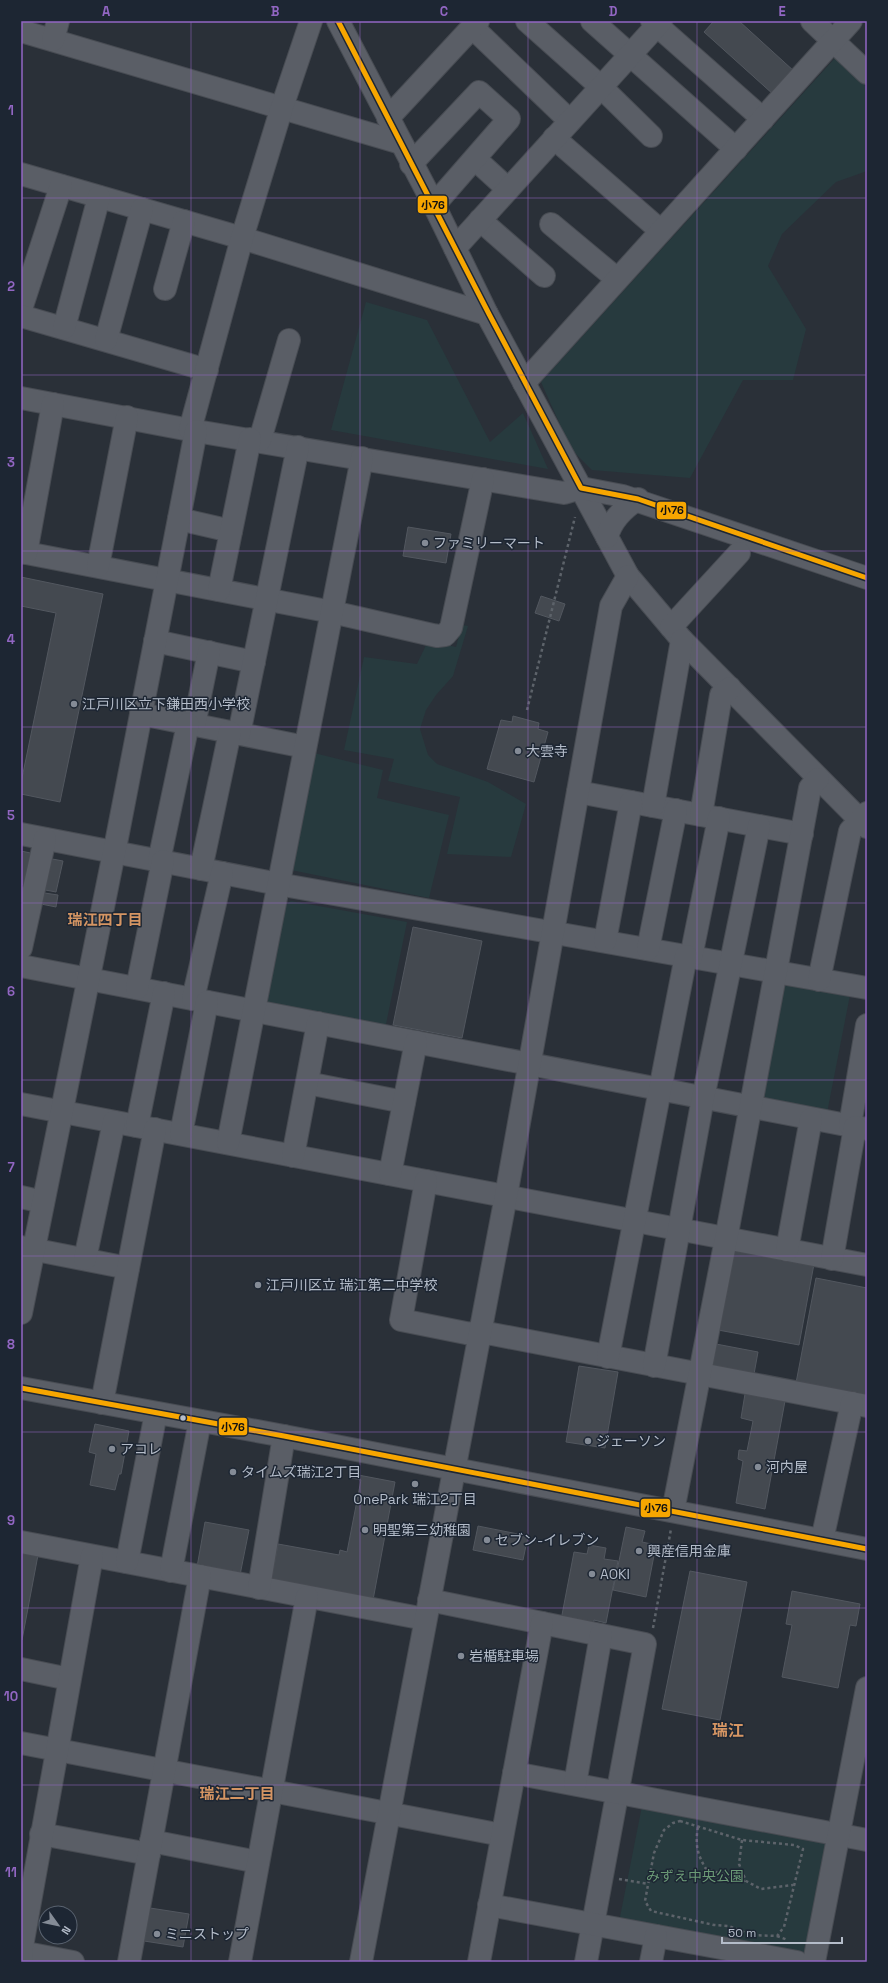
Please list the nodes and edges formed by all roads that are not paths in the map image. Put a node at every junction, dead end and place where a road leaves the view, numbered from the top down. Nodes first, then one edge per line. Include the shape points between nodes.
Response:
1 (311, 21) edge
2 (338, 21) edge
3 (527, 21) edge
4 (592, 21) edge
5 (812, 21) edge
6 (851, 21) edge
7 (656, 23) edge
8 (475, 24) edge
9 (21, 31) edge
10 (55, 31) edge
11 (833, 41) junction
12 (630, 55) junction
13 (867, 73) edge
14 (601, 87) junction
15 (282, 107) junction
16 (388, 118) junction
17 (763, 119) junction
18 (570, 121) junction
19 (651, 136) dead end
20 (554, 138) junction
21 (401, 143) junction
22 (736, 149) junction
23 (475, 160) junction
24 (412, 164) junction
25 (21, 174) edge
26 (61, 186) junction
27 (508, 189) junction
28 (99, 197) junction
29 (434, 205) junction
30 (142, 209) junction
31 (480, 220) junction
32 (184, 222) junction
33 (551, 224) dead end
34 (661, 231) junction
35 (242, 238) junction
36 (455, 248) junction
37 (544, 276) dead end
38 (618, 279) junction
39 (165, 289) dead end
40 (21, 309) edge
41 (488, 314) junction
42 (21, 316) edge
43 (64, 328) junction
44 (106, 340) junction
45 (289, 340) dead end
46 (207, 370) junction
47 (524, 383) junction
48 (21, 398) edge
49 (53, 404) junction
50 (127, 417) junction
51 (193, 430) junction
52 (255, 440) junction
53 (298, 447) junction
54 (362, 458) junction
55 (483, 479) junction
56 (581, 488) junction
57 (638, 500) junction
58 (179, 519) junction
59 (231, 531) junction
60 (607, 537) junction
61 (24, 552) edge
62 (739, 553) dead end
63 (98, 566) junction
64 (628, 576) junction
65 (867, 578) edge
66 (166, 580) junction
67 (219, 590) junction
68 (267, 600) junction
69 (332, 612) junction
70 (677, 634) junction
71 (155, 641) junction
72 (208, 652) junction
73 (254, 662) junction
74 (730, 688) junction
75 (141, 714) junction
76 (191, 724) junction
77 (235, 733) junction
78 (305, 747) junction
79 (818, 779) junction
80 (578, 792) junction
81 (631, 802) junction
82 (652, 806) junction
83 (676, 810) junction
84 (710, 817) junction
85 (865, 820) edge
86 (759, 826) junction
87 (21, 834) edge
88 (802, 834) junction
89 (45, 839) junction
90 (114, 852) junction
91 (161, 861) junction
92 (211, 871) junction
93 (277, 883) junction
94 (552, 932) junction
95 (605, 941) junction
96 (21, 948) edge
97 (648, 949) junction
98 (688, 956) junction
99 (731, 964) junction
100 (21, 967) edge
101 (776, 972) junction
102 (88, 979) junction
103 (818, 980) junction
104 (137, 988) junction
105 (867, 988) edge
106 (164, 993) junction
107 (200, 1000) junction
108 (253, 1010) junction
109 (318, 1023) junction
110 (867, 1025) edge
111 (416, 1042) junction
112 (529, 1064) junction
113 (307, 1083) junction
114 (660, 1089) junction
115 (703, 1098) junction
116 (404, 1102) junction
117 (21, 1104) edge
118 (751, 1107) junction
119 (62, 1112) junction
120 (811, 1119) junction
121 (114, 1122) junction
122 (857, 1127) edge
123 (146, 1128) junction
124 (181, 1134) junction
125 (228, 1143) junction
126 (293, 1156) junction
127 (390, 1174) junction
128 (426, 1181) junction
129 (506, 1196) junction
130 (21, 1197) edge
131 (44, 1202) junction
132 (636, 1221) junction
133 (679, 1230) junction
134 (726, 1238) junction
135 (28, 1248) edge
136 (787, 1250) junction
137 (85, 1259) junction
138 (832, 1259) junction
139 (867, 1266) edge
140 (128, 1268) junction
141 (21, 1313) edge
142 (480, 1333) junction
143 (608, 1357) junction
144 (654, 1366) junction
145 (699, 1375) junction
146 (21, 1388) edge
147 (102, 1403) junction
148 (859, 1404) edge
149 (156, 1413) junction
150 (200, 1421) junction
151 (284, 1436) junction
152 (453, 1470) junction
153 (673, 1511) junction
154 (822, 1540) junction
155 (21, 1542) edge
156 (867, 1549) edge
157 (92, 1556) junction
158 (127, 1562) junction
159 (171, 1571) junction
160 (200, 1576) junction
161 (259, 1588) junction
162 (307, 1597) junction
163 (427, 1610) junction
164 (542, 1624) junction
165 (601, 1635) junction
166 (21, 1668) edge
167 (69, 1679) junction
168 (866, 1695) edge
169 (21, 1743) edge
170 (57, 1750) junction
171 (164, 1770) junction
172 (514, 1773) junction
173 (575, 1784) junction
174 (271, 1791) junction
175 (618, 1792) junction
176 (389, 1814) junction
177 (41, 1834) junction
178 (839, 1834) junction
179 (502, 1835) junction
180 (867, 1840) edge
181 (150, 1847) junction
182 (258, 1862) junction
183 (489, 1905) junction
184 (593, 1924) junction
185 (656, 1936) junction
186 (21, 1952) edge
187 (707, 1954) edge
188 (755, 1958) edge
189 (22, 1962) edge
190 (73, 1962) edge
191 (128, 1962) edge
192 (240, 1962) edge
193 (361, 1962) edge
194 (479, 1962) edge
195 (586, 1962) edge
196 (651, 1962) edge
197 (797, 1962) edge
198 (814, 1962) edge

1 - 15 street
2 - 16 street
3 - 14 street
4 - 12 street
5 - 11 street
6 - 11 street
7 - 12 street
7 - 17 street
8 - 16 street
8 - 18 street
9 - 10 street
10 - 15 street
11 - 13 street
11 - 17 street
12 - 14 street
12 - 22 street
14 - 18 street
14 - 19 street
15 - 21 street
15 - 35 street
16 - 21 street
17 - 22 street
18 - 20 street
20 - 27 street
20 - 34 street
21 - 24 street
22 - 34 street
23 - 24 street via 509,119 479,92
23 - 27 street
23 - 29 street
24 - 29 street
25 - 26 street
26 - 28 street
26 - 40 street
27 - 31 street
28 - 30 street
28 - 43 street
29 - 36 street
30 - 32 street
30 - 44 street
31 - 36 street
31 - 37 street
32 - 35 street
32 - 39 street
33 - 38 street
34 - 38 street
35 - 41 street
35 - 46 street
36 - 41 street
38 - 47 street
41 - 47 street
42 - 43 street
43 - 44 street
44 - 46 street
45 - 52 street
46 - 51 street
47 - 56 street
48 - 49 street
49 - 50 street
49 - 61 street
50 - 51 street
50 - 63 street
51 - 52 street
51 - 58 street
52 - 53 street
52 - 59 street
53 - 54 street
53 - 68 street
54 - 55 street
54 - 69 street
55 - 56 street via 564,493
55 - 69 street via 451,628 445,635 436,636
56 - 57 street
56 - 60 street
57 - 60 street via 630,504 614,521
57 - 65 street
58 - 59 street
58 - 66 street
59 - 67 street
60 - 64 street
61 - 63 street
62 - 70 street
63 - 66 street
64 - 70 street
64 - 80 street via 611,606
66 - 67 street
66 - 71 street
67 - 68 street
68 - 69 street
68 - 73 street
69 - 78 street
70 - 74 street
70 - 82 street
71 - 72 street
71 - 75 street
72 - 73 street
72 - 76 street
73 - 77 street
74 - 79 street
74 - 84 street via 721,695
75 - 76 street
75 - 90 street
76 - 77 street
76 - 91 street
77 - 78 street
77 - 92 street
78 - 93 street
79 - 85 street
79 - 88 street via 810,788
80 - 81 street
80 - 94 street
81 - 82 street
81 - 95 street
82 - 83 street
83 - 84 street
83 - 97 street
84 - 86 street
84 - 98 street
85 - 103 street via 850,832
86 - 88 street
86 - 99 street
87 - 89 street
88 - 101 street
89 - 90 street
89 - 96 street
90 - 91 street
90 - 102 street
91 - 92 street
91 - 104 street
92 - 93 street
92 - 107 street
93 - 94 street
93 - 108 street
94 - 95 street
94 - 112 street
95 - 97 street
97 - 98 street
98 - 99 street
98 - 114 street
99 - 101 street
99 - 115 street
100 - 102 street
101 - 103 street
101 - 118 street
102 - 104 street
102 - 119 street
103 - 105 street
104 - 106 street
106 - 107 street
106 - 123 street
107 - 108 street
107 - 124 street
108 - 109 street
108 - 125 street
109 - 111 street
109 - 113 street
110 - 122 street
111 - 112 street
111 - 116 street
112 - 114 street
112 - 129 street
113 - 116 street
113 - 126 street
114 - 115 street
114 - 132 street
115 - 118 street
115 - 133 street
116 - 127 street
117 - 119 street
118 - 120 street
118 - 134 street
119 - 121 street
119 - 131 street
120 - 122 street
120 - 136 street
121 - 123 street
121 - 137 street
122 - 138 street
123 - 124 street
123 - 140 street
124 - 125 street
125 - 126 street
126 - 127 street
127 - 128 street
128 - 129 street
128 - 142 street via 401,1320 466,1333
129 - 132 street
129 - 142 street
130 - 131 street
131 - 135 street
132 - 133 street
132 - 143 street
133 - 134 street
133 - 144 street
134 - 136 street
134 - 145 street
135 - 137 street
135 - 141 street
136 - 138 street
137 - 140 street
138 - 139 street
140 - 147 street
142 - 143 street
142 - 152 street
143 - 144 street
144 - 145 street
145 - 148 street
145 - 153 street
146 - 147 street
147 - 149 street
148 - 154 street
149 - 150 street
149 - 158 street
150 - 151 street
150 - 159 street
151 - 152 street
151 - 161 street
152 - 153 street
152 - 163 street
153 - 154 street
154 - 156 street
155 - 157 street
157 - 158 street
157 - 167 street
158 - 159 street
159 - 160 street
160 - 161 street
160 - 171 street
161 - 162 street
162 - 163 street
162 - 174 street
163 - 164 street
163 - 176 street
164 - 165 street
164 - 172 street
165 - 173 street
165 - 175 street via 645,1644
166 - 167 street
167 - 170 street
168 - 178 street
169 - 170 street
170 - 171 street
170 - 177 street
171 - 174 street
171 - 181 street
172 - 173 street
172 - 179 street
173 - 175 street
174 - 176 street
174 - 182 street
175 - 178 street
175 - 184 street
176 - 179 street
176 - 193 street
177 - 181 street
177 - 186 street
178 - 180 street
178 - 198 street
179 - 183 street
181 - 182 street
181 - 191 street
182 - 192 street
183 - 184 street
183 - 194 street
184 - 185 street
184 - 195 street
185 - 187 street
185 - 196 street
186 - 189 street
186 - 190 street
187 - 188 street
188 - 197 street

